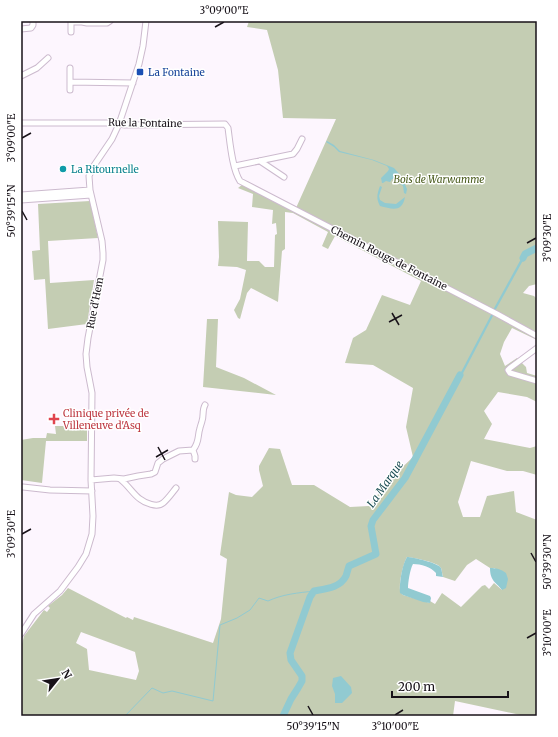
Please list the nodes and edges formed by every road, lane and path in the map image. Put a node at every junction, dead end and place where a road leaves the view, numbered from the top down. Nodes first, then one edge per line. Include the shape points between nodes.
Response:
1 (32, 21) edge
2 (110, 21) edge
3 (146, 21) edge
4 (71, 22) edge
5 (21, 29) edge
6 (72, 32) dead end
7 (48, 58) dead end
8 (70, 68) dead end
9 (21, 76) edge
10 (70, 82) junction
11 (133, 83) junction
12 (70, 90) dead end
13 (21, 123) edge
14 (119, 124) junction
15 (302, 139) dead end
16 (260, 161) junction
17 (234, 166) junction
18 (284, 177) dead end
19 (240, 181) joint
20 (91, 192) junction
21 (21, 195) edge
22 (21, 200) edge
23 (537, 336) edge
24 (537, 348) edge
25 (537, 381) edge
26 (205, 405) dead end
27 (193, 450) junction
28 (195, 459) dead end
29 (120, 479) junction
30 (91, 480) junction
31 (23, 487) dead end
32 (176, 488) dead end
33 (92, 491) junction
34 (21, 634) edge

1 - 5 street via 32,28
2 - 4 street
3 - 11 street, Rue d'Hem via 141,57
4 - 6 street
7 - 9 street via 37,68
8 - 10 street
10 - 11 street
10 - 12 street
11 - 14 street, Rue d'Hem
13 - 14 street, Rue la Fontaine
14 - 17 street, Rue la Fontaine via 225,124 228,128
14 - 20 street, Rue d'Hem via 91,169
15 - 16 street via 293,154
16 - 17 street
16 - 18 street
17 - 19 street, Rue la Fontaine
19 - 23 street, Chemin Rouge de Fontaine
20 - 21 street
20 - 22 street
20 - 30 street, Rue d'Hem via 103,253 86,354 92,393
24 - 25 street via 508,370 510,373
26 - 27 street via 199,440
27 - 28 street
27 - 29 street via 176,452 163,459 152,474
29 - 30 street
29 - 32 street via 139,499 159,505
30 - 33 street, Rue d'Hem
31 - 33 street
33 - 34 street, Rue d'Hem via 93,528 86,554 63,586 34,614

